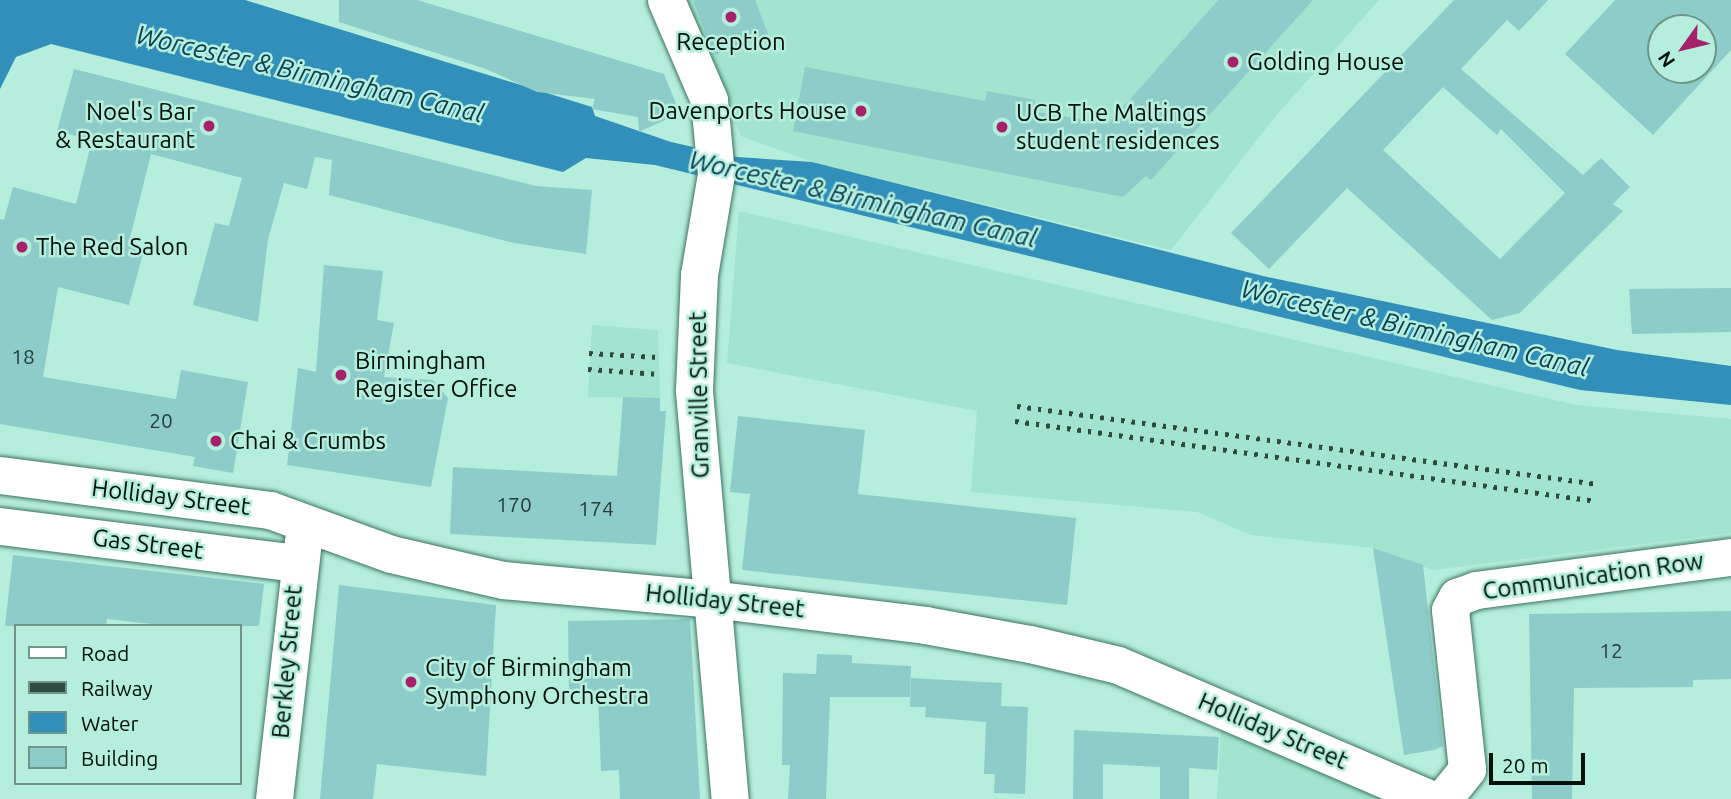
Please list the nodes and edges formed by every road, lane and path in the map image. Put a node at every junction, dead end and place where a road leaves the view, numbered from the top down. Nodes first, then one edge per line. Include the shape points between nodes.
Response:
1 (666, 0) edge
2 (0, 475) edge
3 (0, 526) edge
4 (307, 526) junction
5 (1731, 557) edge
6 (296, 563) junction
7 (711, 598) junction
8 (274, 799) edge
9 (730, 799) edge
10 (1431, 799) edge
11 (1443, 799) edge

1 - 7 street, Granville Street via 709,100 716,174 693,343 696,438
2 - 4 street, Holliday Street via 270,510
3 - 6 street, Gas Street
4 - 6 street, Berkley Street
4 - 7 street, Holliday Street via 443,569 503,580
5 - 11 street, Communication Row via 1476,590 1457,597 1450,610 1467,769
6 - 8 street, Berkley Street
7 - 9 street, Granville Street
7 - 10 street, Holliday Street via 925,625 1118,665

